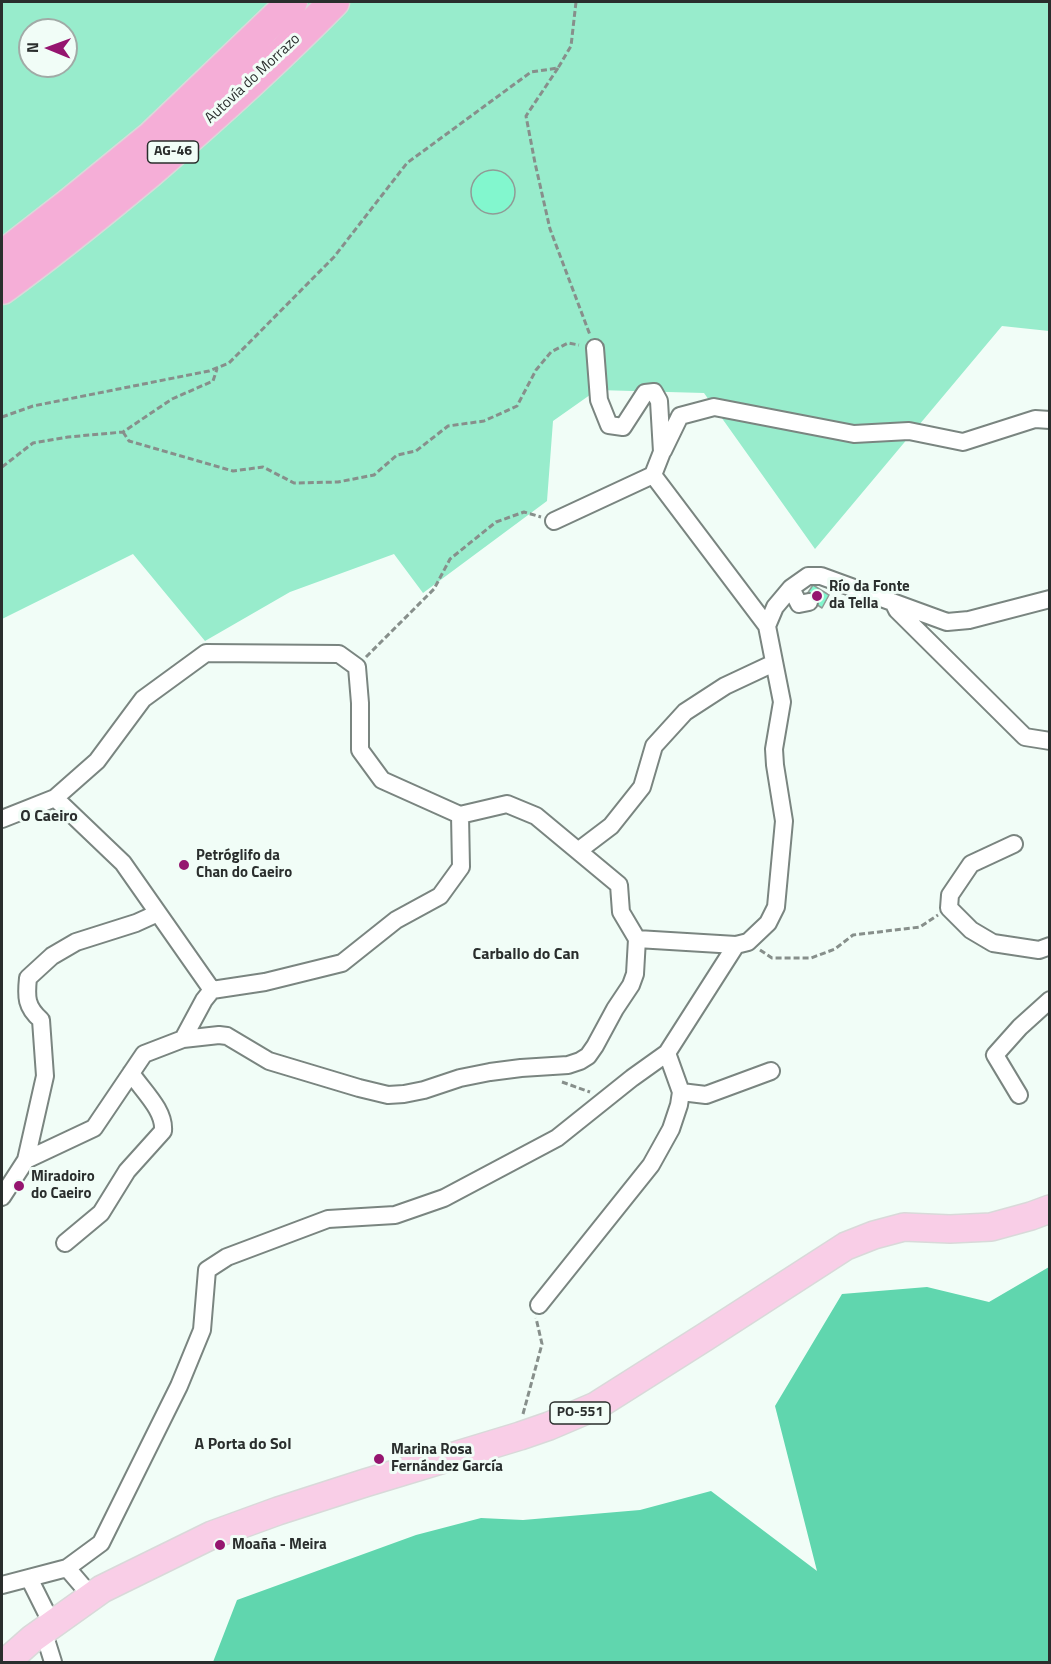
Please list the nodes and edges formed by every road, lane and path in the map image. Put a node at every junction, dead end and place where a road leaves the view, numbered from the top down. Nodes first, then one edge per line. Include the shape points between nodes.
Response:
1 (292, 2) edge
2 (334, 2) edge
3 (576, 2) edge
4 (558, 68) junction
5 (2, 256) edge
6 (2, 289) edge
7 (589, 349) junction
8 (218, 368) junction
9 (2, 417) edge
10 (1050, 420) edge
11 (123, 432) junction
12 (662, 452) junction
13 (2, 467) edge
14 (653, 475) junction
15 (554, 521) joint
16 (791, 588) junction
17 (1050, 599) edge
18 (808, 602) dead end
19 (892, 602) junction
20 (768, 626) junction
21 (774, 663) junction
22 (357, 667) junction
23 (1050, 741) edge
24 (55, 798) junction
25 (460, 815) junction
26 (2, 819) edge
27 (1014, 844) dead end
28 (578, 851) junction
29 (949, 908) junction
30 (158, 913) junction
31 (638, 939) junction
32 (742, 944) junction
33 (1050, 946) edge
34 (212, 990) junction
35 (1050, 1000) edge
36 (183, 1039) junction
37 (667, 1053) junction
38 (771, 1071) dead end
39 (131, 1074) junction
40 (681, 1092) junction
41 (1019, 1095) dead end
42 (26, 1160) junction
43 (2, 1197) edge
44 (1050, 1209) edge
45 (65, 1243) dead end
46 (539, 1305) joint
47 (520, 1436) junction
48 (67, 1568) junction
49 (29, 1578) junction
50 (2, 1585) edge
51 (91, 1596) junction
52 (47, 1627) junction
53 (6, 1662) edge
54 (53, 1662) edge

1 - 5 highway, Autovía do Morrazo / AG-46 via 152,136
2 - 6 highway, Autovía do Morrazo / AG-46 via 201,128 110,206
3 - 4 path via 571,46
4 - 7 path via 526,116 550,229
4 - 8 path via 531,72 407,164 334,256 229,363
7 - 11 path via 568,343 551,352 536,370 517,406 484,420 447,426 416,451 398,455 374,475 338,482 294,483 263,467 233,471 129,441
7 - 12 street via 599,400 609,425 623,427 645,393 654,392 659,401
8 - 9 path via 33,406
8 - 11 path via 213,381 172,399
10 - 12 street via 1035,419 963,442 909,430 854,434 714,407 680,416
11 - 13 path via 33,443
12 - 14 street
14 - 15 street
14 - 20 street
15 - 22 path via 524,512 496,522 450,560 434,589
16 - 18 street via 799,604
16 - 19 street via 808,576 821,576
16 - 20 street
17 - 19 street via 947,622
19 - 23 street via 1025,737
20 - 21 street
21 - 28 street via 724,686 685,712 654,746 642,787 611,826
21 - 32 street via 782,702 774,749 784,821 776,907 768,923
22 - 24 street via 339,654 206,653 143,699 97,761
22 - 25 street via 360,750 382,780
24 - 26 street
24 - 30 street via 123,863
25 - 28 street via 507,804 536,816
25 - 34 street via 461,867 440,897 396,920 342,963
27 - 29 street via 971,864 950,895
28 - 31 street via 619,885 621,912
29 - 32 path via 920,927 853,935 835,950 811,958 772,958
29 - 33 street via 971,930 993,943 1039,950
30 - 34 street
30 - 42 street via 76,942 52,956 28,978 31,1011 41,1020 45,1076
31 - 32 street
31 - 36 street via 631,985 596,1046 588,1056 568,1065 490,1072 424,1090 388,1095 269,1061 227,1036
32 - 37 street
34 - 36 street
35 - 41 street via 995,1055
36 - 39 street via 144,1054
37 - 40 street
37 - 48 street via 557,1138 444,1198 395,1215 328,1219 227,1257 207,1270 202,1330 179,1386 101,1543
38 - 40 street via 706,1095
39 - 42 street via 94,1128
39 - 45 street via 158,1110 163,1131 127,1171 101,1213
40 - 46 street via 671,1129 651,1165
42 - 43 street
44 - 47 main road, PO-551 via 991,1227 904,1227 846,1246 596,1406
46 - 47 path via 536,1321 542,1344
47 - 51 main road, PO-551 via 360,1484 212,1535
48 - 49 street
48 - 51 street
49 - 50 street
49 - 52 street
51 - 52 main road, PO-551
52 - 53 main road, PO-551
52 - 54 street

